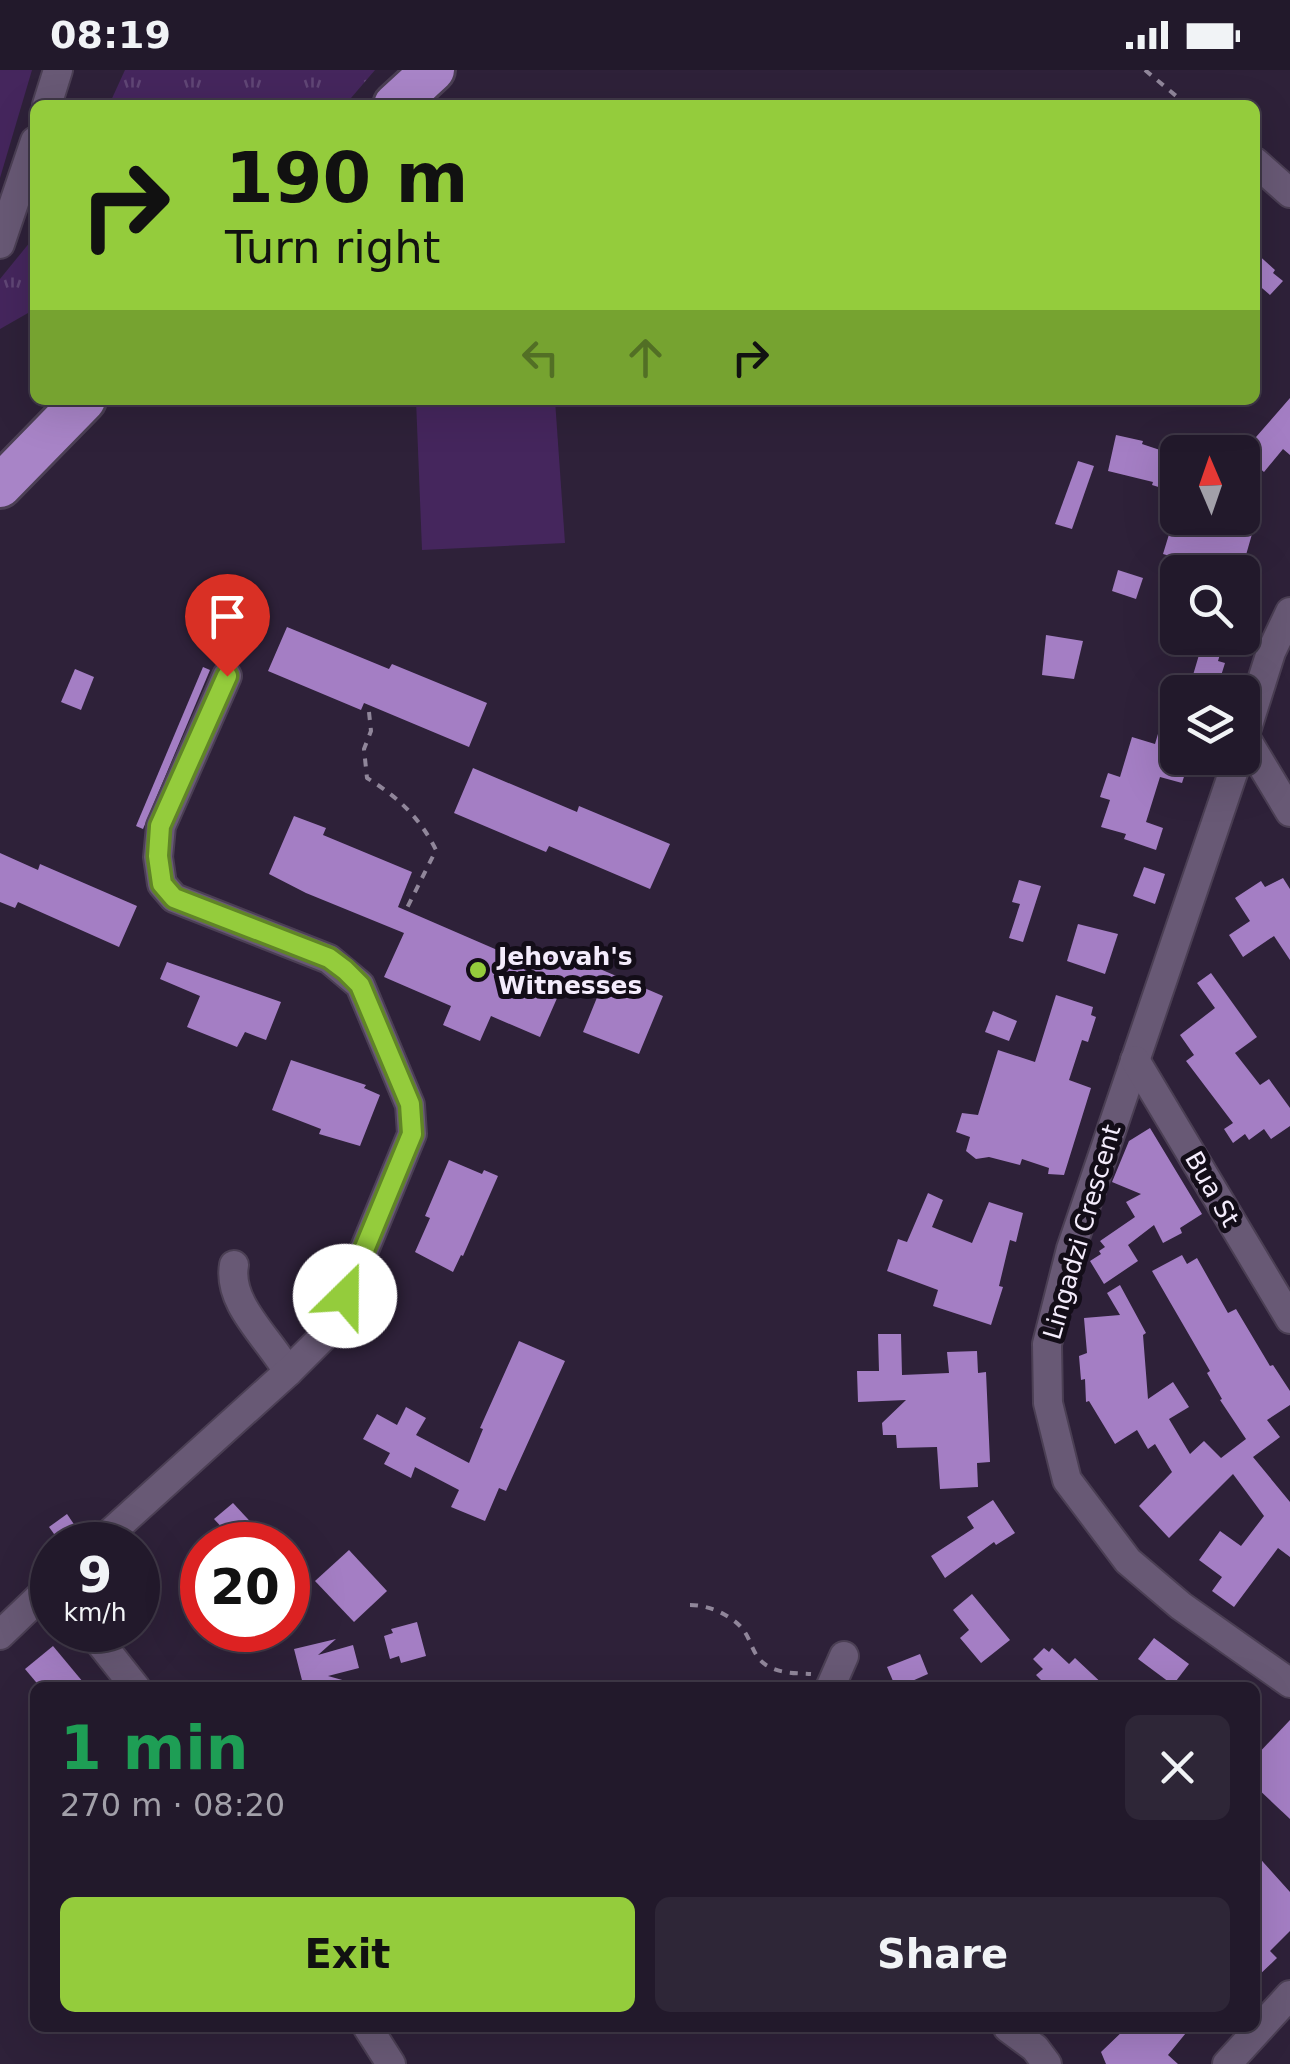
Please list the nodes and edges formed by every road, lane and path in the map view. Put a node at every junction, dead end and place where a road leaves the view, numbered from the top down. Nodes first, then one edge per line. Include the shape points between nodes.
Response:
1 (58, 70) edge
2 (432, 70) edge
3 (1145, 70) edge
4 (49, 100) edge
5 (400, 100) edge
6 (1181, 100) edge
7 (30, 156) edge
8 (1260, 166) edge
9 (1290, 193) edge
10 (0, 244) edge
11 (79, 405) edge
12 (0, 486) edge
13 (1290, 612) edge
14 (227, 676) dead end
15 (1260, 690) edge
16 (369, 712) dead end
17 (1260, 771) edge
18 (1232, 775) edge
19 (1290, 812) edge
20 (406, 910) dead end
21 (1135, 1060) junction
22 (234, 1265) dead end
23 (1290, 1319) edge
24 (288, 1372) junction
25 (122, 1522) edge
26 (690, 1605) dead end
27 (30, 1606) edge
28 (0, 1635) edge
29 (107, 1652) edge
30 (844, 1656) dead end
31 (131, 1682) edge
32 (822, 1682) edge
33 (1290, 1683) edge
34 (1290, 1995) edge
35 (1260, 2028) edge
36 (371, 2032) edge
37 (1013, 2032) edge
38 (1256, 2032) edge
39 (391, 2064) edge
40 (1047, 2064) edge
41 (1227, 2064) edge

1 - 4 street
2 - 5 highway
3 - 6 path
7 - 10 street
8 - 9 street
11 - 12 highway
13 - 15 street, Lingadzi Crescent
14 - 24 street via 160,826 162,884 174,898 345,970 360,985 413,1119 332,1328
16 - 20 path via 368,778 407,807 436,850
17 - 19 street
18 - 21 street, Lingadzi Crescent
21 - 23 street, Bua St
21 - 33 street, Lingadzi Crescent via 1078,1225 1047,1344 1048,1403 1067,1480 1128,1562
22 - 24 street via 231,1281 243,1308
24 - 25 street
26 - 32 path via 717,1610 741,1626 762,1662
27 - 28 street
29 - 31 street
30 - 32 street
34 - 35 street
36 - 39 street
37 - 40 street
38 - 41 street

